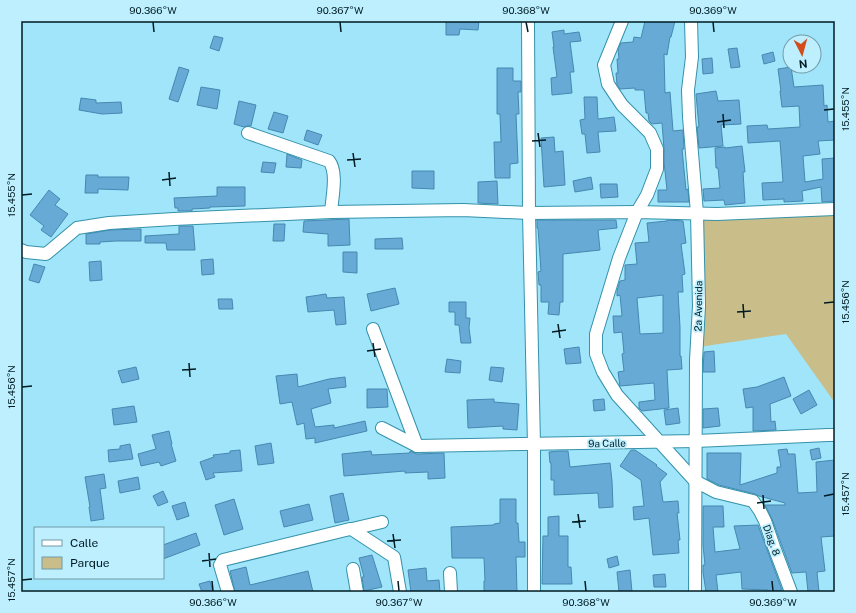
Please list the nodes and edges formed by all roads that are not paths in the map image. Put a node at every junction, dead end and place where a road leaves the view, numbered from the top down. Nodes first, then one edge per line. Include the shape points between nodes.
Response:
1 (528, 21) edge
2 (622, 21) edge
3 (691, 21) edge
4 (248, 133) dead end
5 (835, 209) edge
6 (330, 212) junction
7 (529, 212) junction
8 (637, 212) junction
9 (697, 213) junction
10 (21, 250) edge
11 (373, 329) dead end
12 (382, 428) dead end
13 (835, 435) edge
14 (696, 441) junction
15 (659, 442) junction
16 (534, 445) junction
17 (417, 446) junction
18 (695, 481) junction
19 (382, 522) dead end
20 (352, 529) junction
21 (353, 569) dead end
22 (450, 573) dead end
23 (228, 592) edge
24 (358, 592) edge
25 (400, 592) edge
26 (451, 592) edge
27 (534, 592) edge
28 (695, 592) edge
29 (792, 592) edge

1 - 7 street
2 - 8 street, Diag. 8 via 604,65 608,84 622,105 650,133 657,149 657,169
3 - 9 street, 2a Avenida via 692,57 688,90
4 - 6 street via 329,161 332,165 334,183
5 - 9 street
6 - 7 street
6 - 10 street via 109,223 77,228 46,254
7 - 8 street
7 - 16 street
8 - 9 street
8 - 15 street, Diag. 8 via 619,258 596,334 596,354 617,395
9 - 14 street, 2a Avenida via 699,306
11 - 17 street
12 - 17 street, 9a Calle
13 - 14 street, 9a Calle
14 - 15 street, 9a Calle
14 - 18 street, 2a Avenida
15 - 16 street, 9a Calle
15 - 18 street, Diag. 8
16 - 17 street, 9a Calle
16 - 27 street
18 - 28 street, 2a Avenida
18 - 29 street, Diag. 8 via 716,492 753,502 765,521
19 - 20 street
20 - 23 street via 223,560 220,565
20 - 25 street via 394,557
21 - 24 street
22 - 26 street

